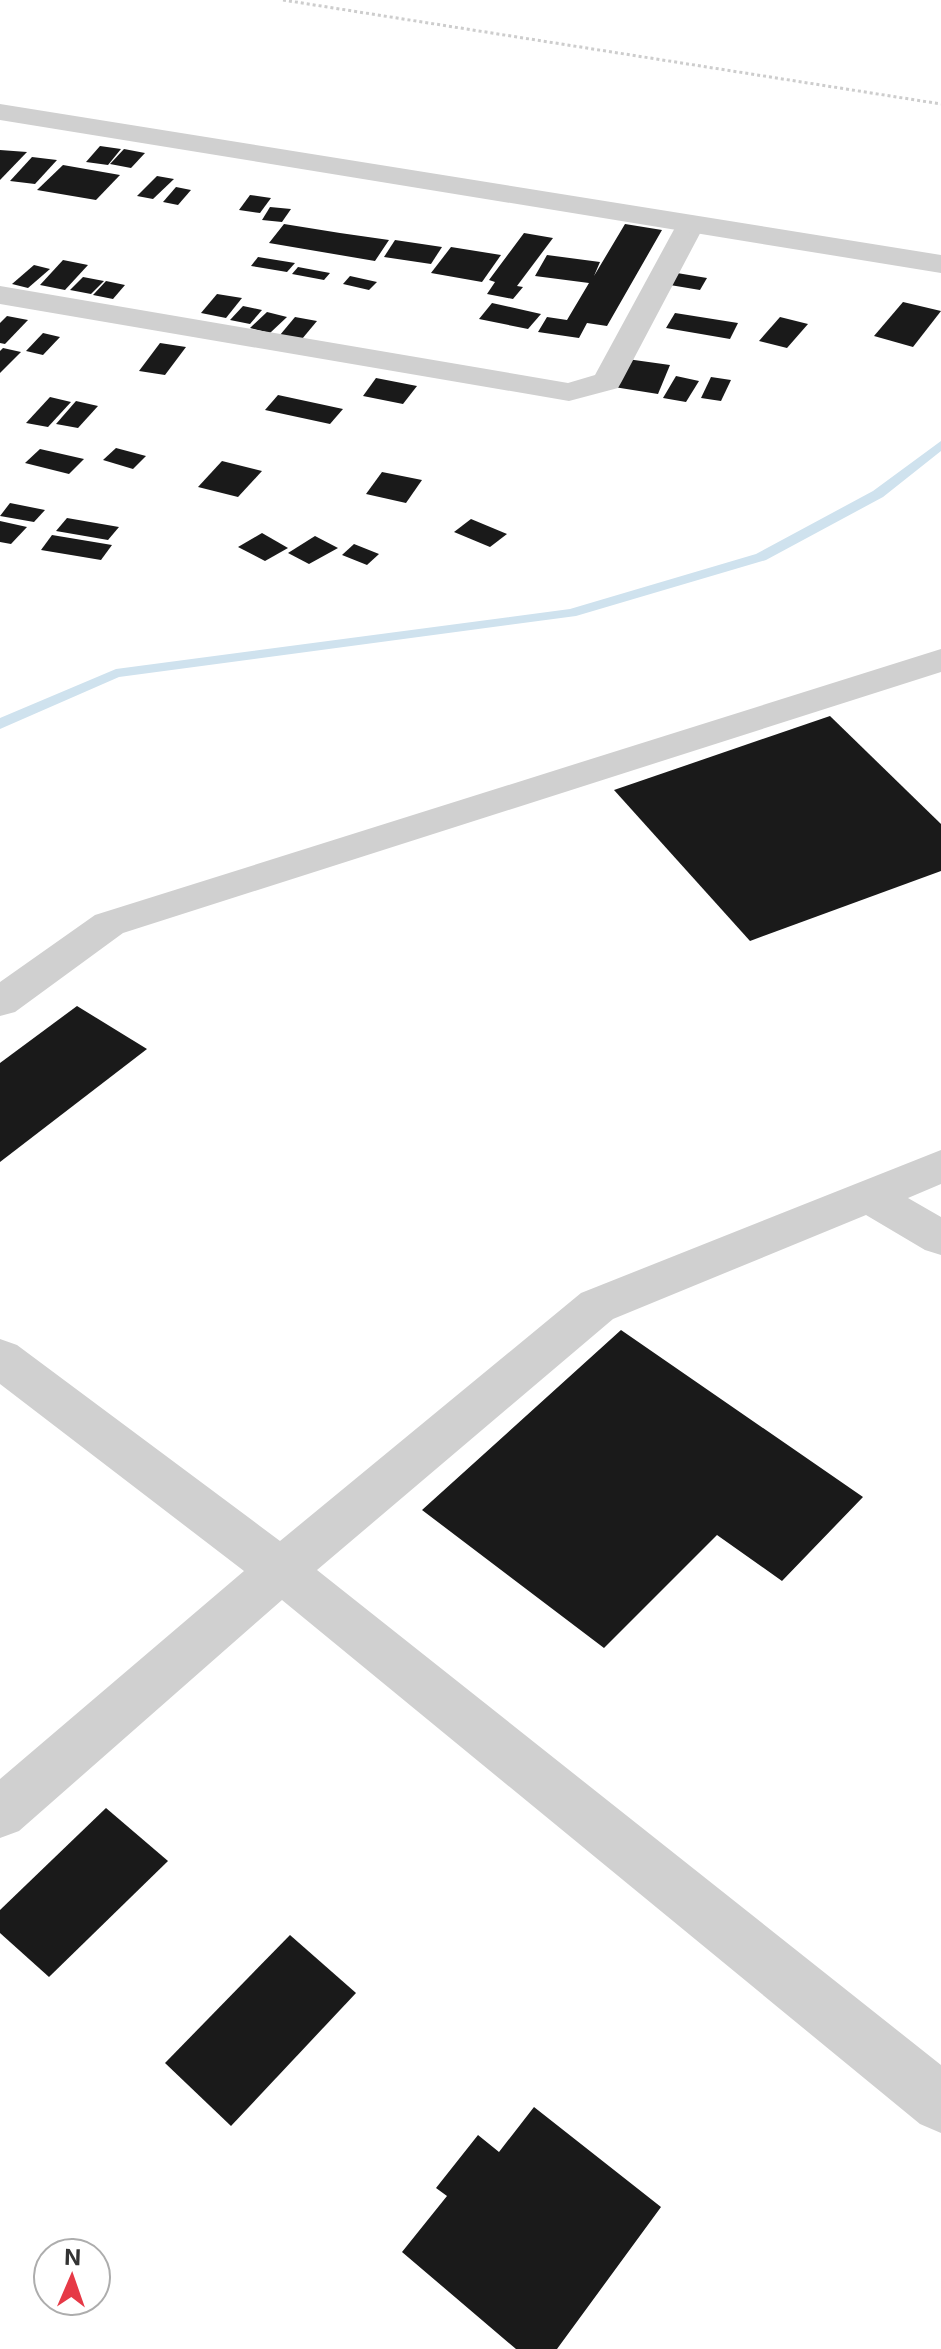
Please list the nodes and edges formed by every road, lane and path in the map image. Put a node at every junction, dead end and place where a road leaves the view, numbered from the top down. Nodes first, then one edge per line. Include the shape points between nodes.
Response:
1 (283, 0) edge
2 (941, 104) edge
3 (0, 112) edge
4 (691, 224) junction
5 (941, 264) edge
6 (0, 295) edge
7 (941, 660) edge
8 (0, 1002) edge
9 (941, 1166) edge
10 (869, 1196) junction
11 (941, 1238) edge
12 (0, 1358) edge
13 (281, 1570) junction
14 (0, 1813) edge
15 (941, 2103) edge

1 - 2 path
3 - 4 street
4 - 5 street
4 - 6 street via 607,381 569,392
7 - 8 street via 109,924
9 - 10 street
10 - 11 street
10 - 13 street via 597,1306
12 - 13 street
13 - 14 street
13 - 15 street

